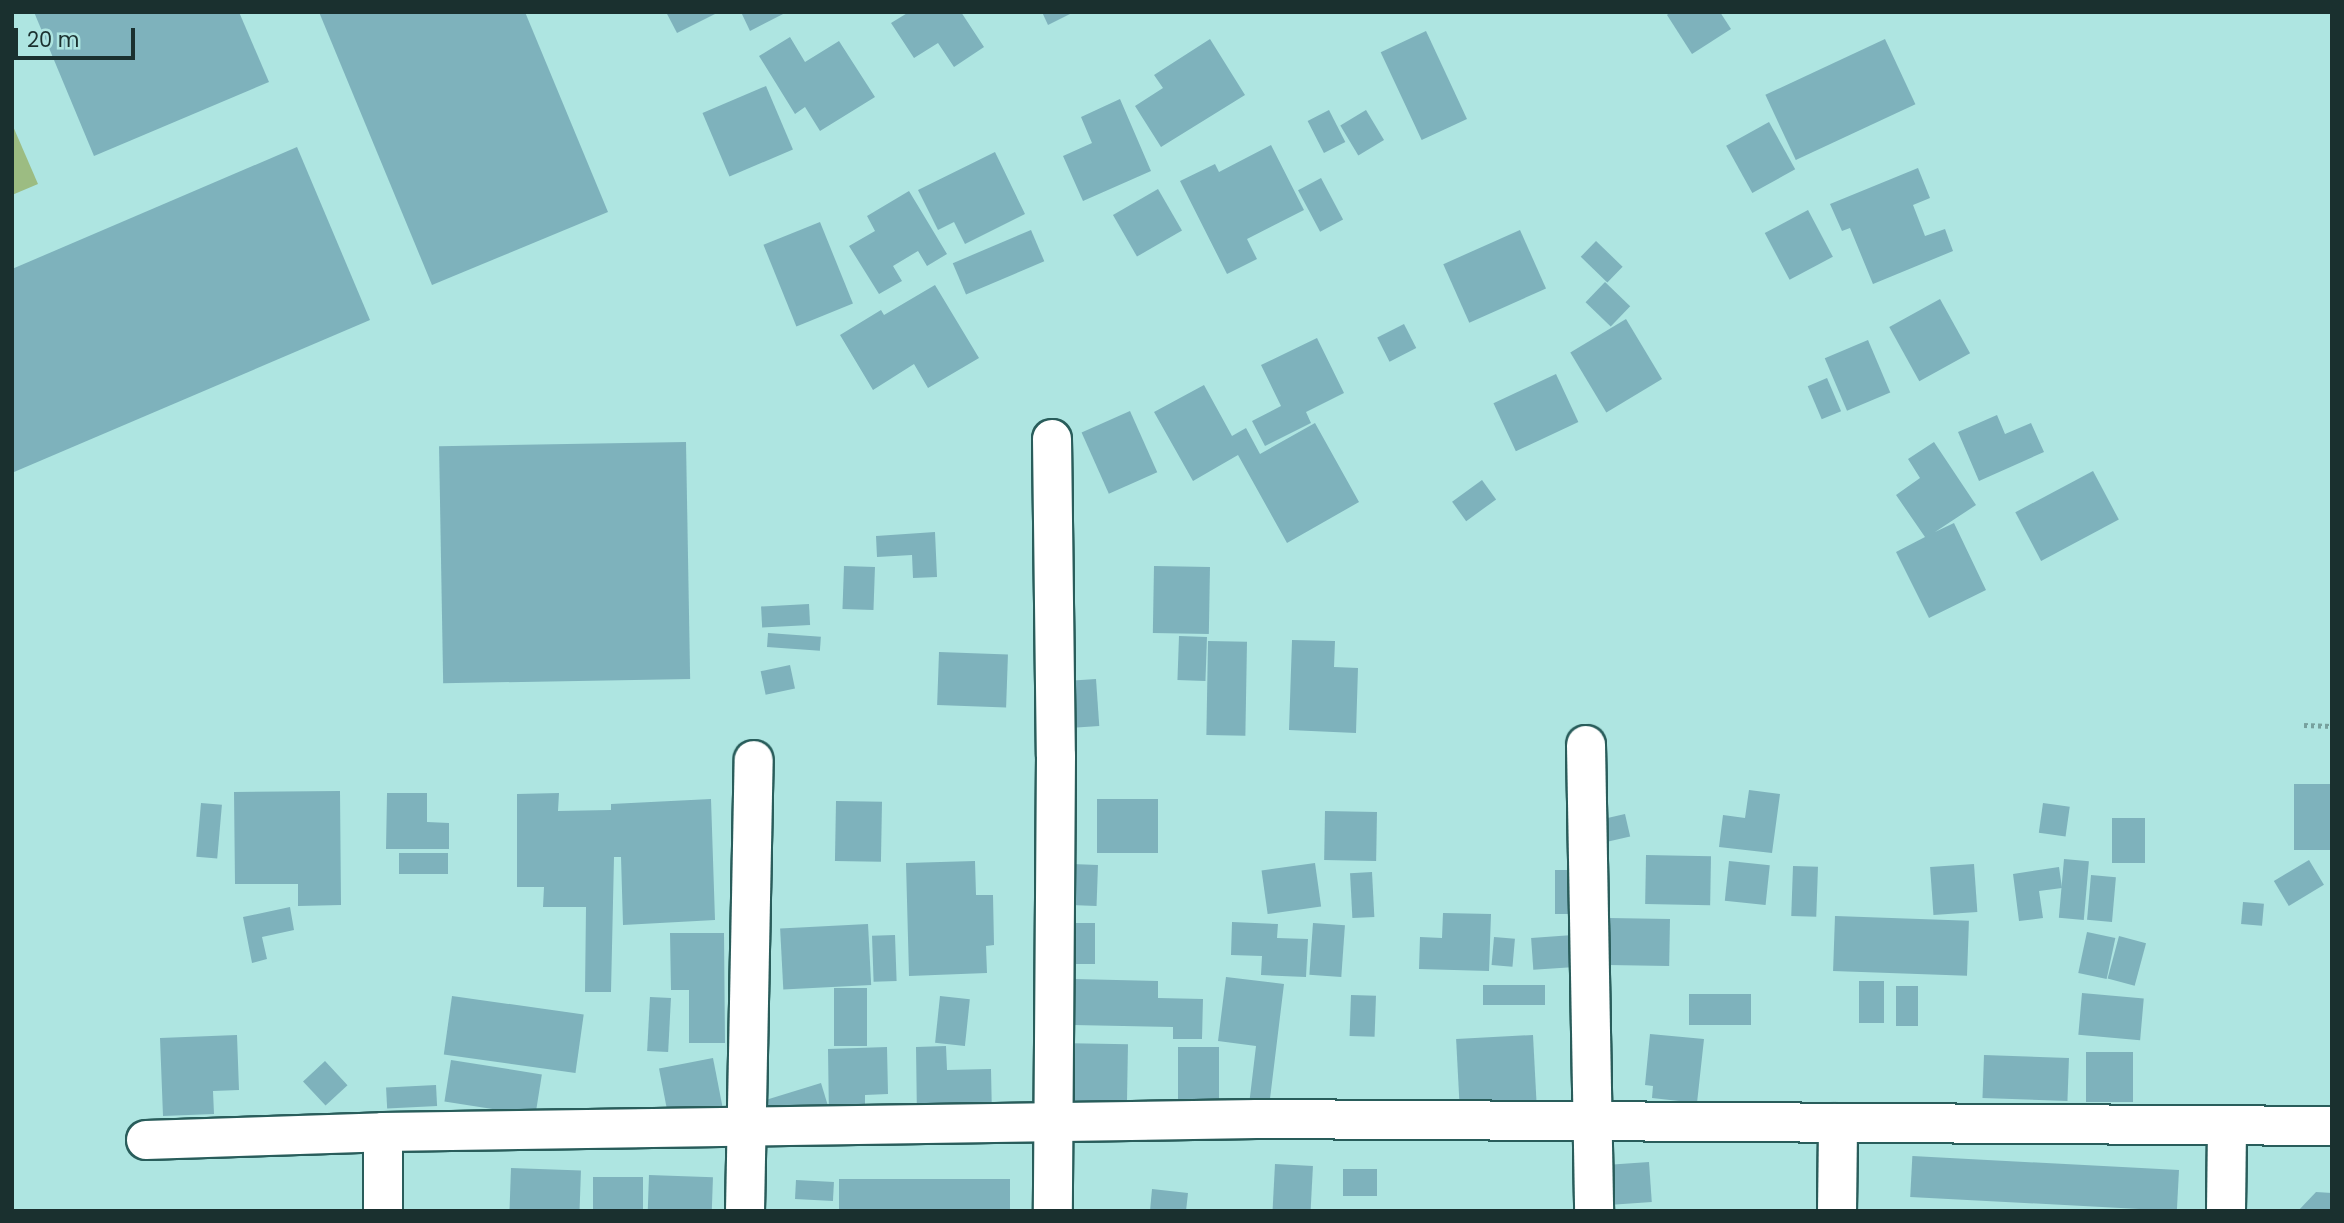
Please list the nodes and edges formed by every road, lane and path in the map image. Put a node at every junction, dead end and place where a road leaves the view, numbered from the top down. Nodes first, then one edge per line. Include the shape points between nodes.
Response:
1 (1052, 439) dead end
2 (2304, 725) dead end
3 (2332, 726) edge
4 (1586, 744) dead end
5 (754, 760) dead end
6 (1592, 1121) junction
7 (1053, 1122) junction
8 (1838, 1123) junction
9 (746, 1126) junction
10 (2332, 1126) edge
11 (2227, 1127) junction
12 (383, 1132) junction
13 (146, 1140) dead end
14 (383, 1211) edge
15 (746, 1211) edge
16 (1053, 1211) edge
17 (1594, 1211) edge
18 (1837, 1211) edge
19 (2226, 1211) edge

1 - 7 street via 1056,756
2 - 3 path
4 - 6 street
5 - 9 street
6 - 7 street
6 - 8 street
6 - 17 street
7 - 9 street
7 - 16 street
8 - 11 street
8 - 18 street
9 - 12 street
9 - 15 street
10 - 11 street
11 - 19 street
12 - 13 street
12 - 14 street

